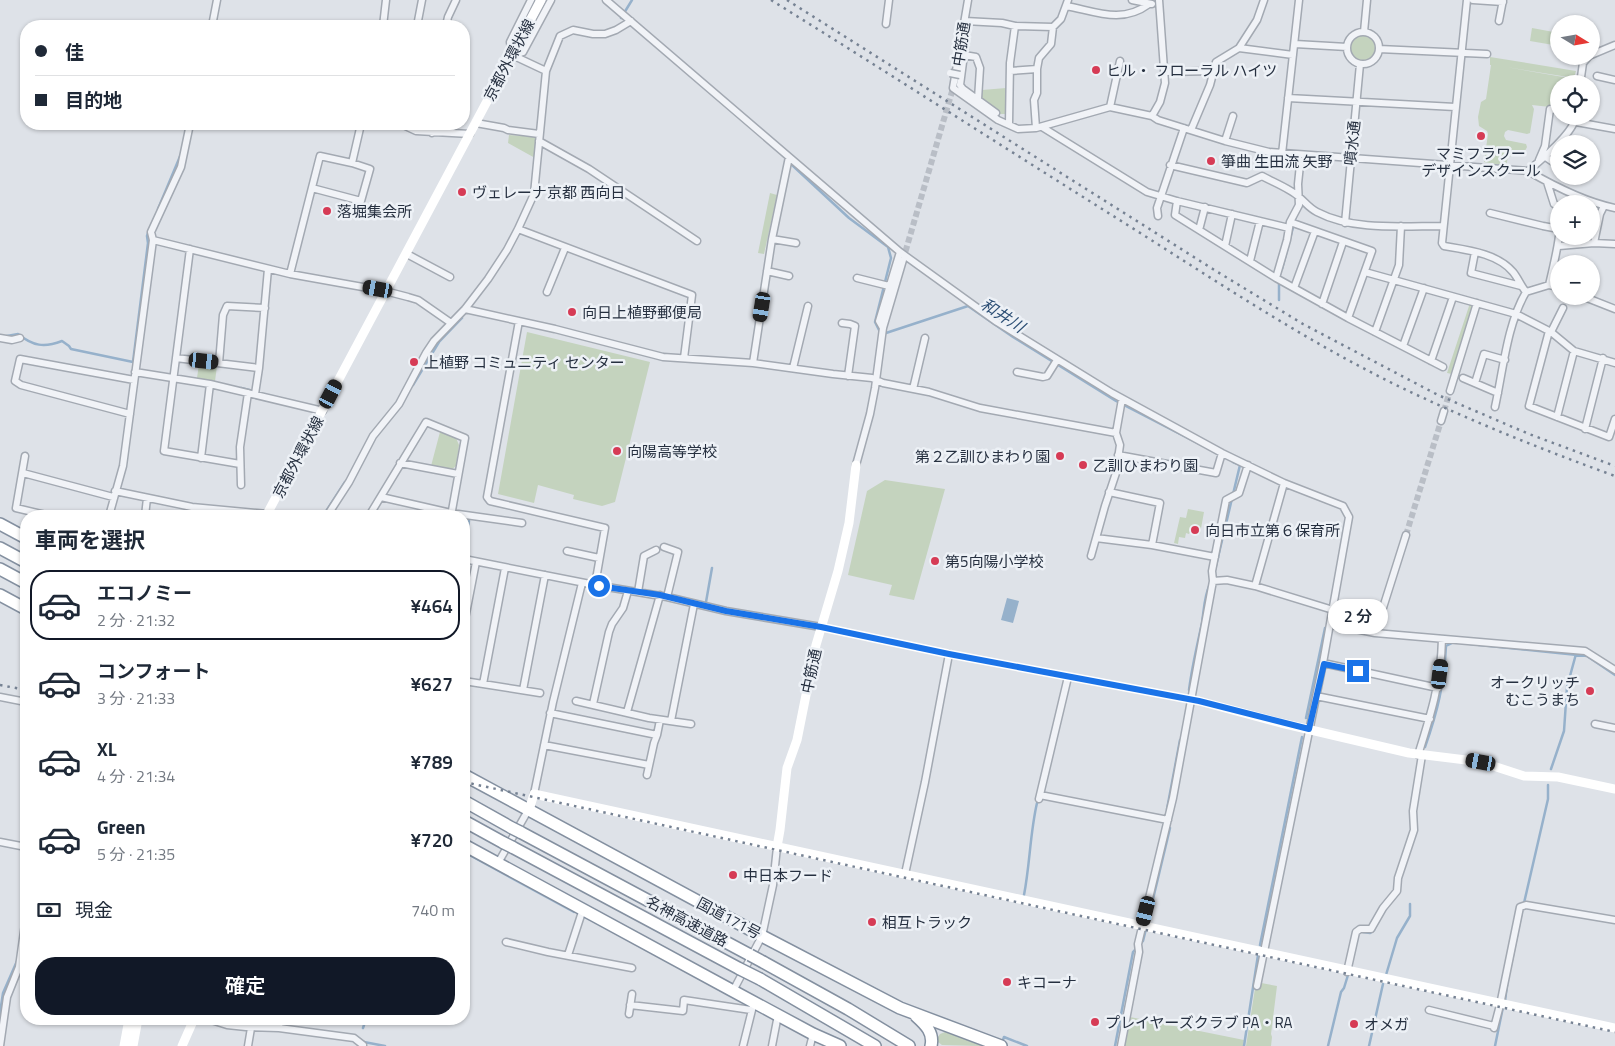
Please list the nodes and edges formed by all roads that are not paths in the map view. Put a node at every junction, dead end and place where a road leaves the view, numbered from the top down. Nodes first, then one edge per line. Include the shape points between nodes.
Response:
1 (217, 0) edge
2 (386, 0) edge
3 (422, 0) edge
4 (456, 0) edge
5 (531, 0) edge
6 (541, 0) edge
7 (551, 0) edge
8 (606, 0) edge
9 (889, 0) edge
10 (968, 0) edge
11 (1132, 0) edge
12 (1264, 0) edge
13 (1299, 0) edge
14 (1367, 0) edge
15 (1467, 0) edge
16 (1473, 0) edge
17 (1503, 1) edge
18 (1159, 2) edge
19 (1068, 3) edge
20 (1149, 4) junction
21 (213, 20) edge
22 (384, 20) edge
23 (418, 20) edge
24 (447, 20) edge
25 (631, 21) junction
26 (966, 21) junction
27 (1499, 21) dead end
28 (886, 24) dead end
29 (1015, 26) junction
30 (1053, 27) junction
31 (1364, 32) junction
32 (1295, 44) junction
33 (1615, 45) edge
34 (1347, 47) junction
35 (1239, 48) junction
36 (1379, 49) junction
37 (1600, 52) edge
38 (1461, 53) junction
39 (1487, 54) dead end
40 (512, 55) junction
41 (964, 55) junction
42 (1293, 55) junction
43 (1120, 61) dead end
44 (1360, 64) junction
45 (1037, 69) junction
46 (546, 70) junction
47 (1010, 70) junction
48 (1214, 71) junction
49 (1165, 72) junction
50 (950, 73) dead end
51 (960, 75) junction
52 (1600, 77) edge
53 (1615, 80) edge
54 (1288, 98) junction
55 (978, 99) junction
56 (1356, 102) junction
57 (1110, 107) junction
58 (1455, 107) junction
59 (1550, 110) edge
60 (1152, 116) junction
61 (1234, 116) dead end
62 (476, 123) junction
63 (1009, 123) junction
64 (1600, 124) edge
65 (1573, 125) edge
66 (1039, 127) junction
67 (1615, 127) edge
68 (1184, 128) junction
69 (189, 130) edge
70 (360, 130) edge
71 (414, 130) edge
72 (433, 130) edge
73 (1191, 130) junction
74 (432, 133) junction
75 (470, 134) junction
76 (539, 138) junction
77 (1225, 141) junction
78 (1282, 154) junction
79 (1301, 155) junction
80 (1544, 156) junction
81 (789, 157) junction
82 (1351, 159) junction
83 (1550, 160) edge
84 (352, 163) junction
85 (1538, 163) junction
86 (1449, 164) junction
87 (1170, 165) junction
88 (1528, 171) junction
89 (1548, 182) junction
90 (312, 188) junction
91 (1552, 195) edge
92 (1161, 196) junction
93 (1299, 197) junction
94 (1178, 201) junction
95 (1604, 206) junction
96 (1204, 207) junction
97 (1615, 208) edge
98 (1490, 212) dead end
99 (1232, 214) junction
100 (1600, 214) edge
101 (1158, 216) dead end
102 (1260, 220) junction
103 (1344, 223) junction
104 (1290, 225) junction
105 (1401, 226) junction
106 (1443, 226) junction
107 (1550, 227) edge
108 (518, 229) junction
109 (1199, 230) junction
110 (1315, 231) junction
111 (772, 239) junction
112 (153, 240) junction
113 (697, 241) dead end
114 (1343, 242) junction
115 (796, 243) dead end
116 (1600, 243) edge
117 (1615, 244) edge
118 (1571, 245) edge
119 (1225, 246) junction
120 (1559, 246) joint
121 (565, 248) junction
122 (190, 249) junction
123 (900, 252) junction
124 (1475, 252) junction
125 (407, 254) junction
126 (1488, 256) junction
127 (1503, 258) dead end
128 (903, 260) tunnel mouth
129 (1250, 262) junction
130 (268, 269) junction
131 (768, 272) junction
132 (1365, 272) junction
133 (290, 274) junction
134 (789, 276) dead end
135 (450, 277) dead end
136 (856, 278) dead end
137 (1276, 278) junction
138 (1394, 281) junction
139 (1549, 285) joint
140 (889, 286) junction
141 (1521, 286) junction
142 (1294, 288) junction
143 (1424, 288) junction
144 (385, 290) junction
145 (547, 292) dead end
146 (1526, 292) junction
147 (1453, 296) junction
148 (1477, 303) junction
149 (1600, 303) edge
150 (1322, 304) junction
151 (808, 306) dead end
152 (265, 308) junction
153 (1563, 308) dead end
154 (1615, 309) edge
155 (465, 310) junction
156 (1516, 314) junction
157 (1348, 318) junction
158 (519, 321) junction
159 (451, 323) junction
160 (842, 323) dead end
161 (883, 331) junction
162 (1550, 331) junction
163 (1375, 332) junction
164 (0, 338) edge
165 (20, 338) dead end
166 (925, 338) dead end
167 (1403, 346) junction
168 (1574, 351) junction
169 (176, 358) junction
170 (684, 358) junction
171 (1603, 358) junction
172 (1057, 360) junction
173 (1505, 360) junction
174 (1431, 361) junction
175 (219, 363) junction
176 (753, 363) junction
177 (1615, 363) edge
178 (1443, 367) dead end
179 (259, 368) junction
180 (793, 368) junction
181 (135, 372) junction
182 (1017, 372) dead end
183 (848, 376) junction
184 (173, 377) junction
185 (1463, 378) dead end
186 (134, 380) junction
187 (877, 381) junction
188 (1475, 383) junction
189 (210, 384) junction
190 (913, 389) junction
191 (1450, 391) tunnel mouth
192 (251, 393) junction
193 (1498, 393) junction
194 (1122, 399) junction
195 (1495, 407) dead end
196 (323, 411) junction
197 (1444, 412) tunnel mouth
198 (130, 414) junction
199 (1558, 417) junction
200 (1615, 419) edge
201 (1441, 421) tunnel mouth
202 (1585, 429) junction
203 (1116, 433) junction
204 (1222, 453) junction
205 (1118, 455) junction
206 (25, 456) dead end
207 (201, 458) junction
208 (400, 463) junction
209 (240, 464) junction
210 (856, 466) joint
211 (1248, 466) junction
212 (23, 473) junction
213 (458, 474) junction
214 (1284, 483) junction
215 (241, 485) dead end
216 (1109, 492) junction
217 (114, 494) junction
218 (381, 497) junction
219 (147, 498) junction
220 (192, 507) junction
221 (24, 510) edge
222 (110, 510) edge
223 (146, 510) edge
224 (191, 510) edge
225 (220, 510) edge
226 (270, 510) edge
227 (331, 510) edge
228 (373, 510) edge
229 (435, 510) edge
230 (452, 510) edge
231 (470, 516) edge
232 (522, 523) dead end
233 (0, 524) edge
234 (20, 535) edge
235 (1406, 536) tunnel mouth
236 (1096, 538) junction
237 (1152, 545) junction
238 (664, 547) dead end
239 (0, 548) edge
240 (656, 550) dead end
241 (567, 552) dead end
242 (1092, 556) dead end
243 (1215, 557) junction
244 (599, 558) junction
245 (20, 559) edge
246 (470, 560) edge
247 (476, 562) junction
248 (0, 568) edge
249 (505, 568) junction
250 (545, 575) junction
251 (1212, 578) junction
252 (20, 580) edge
253 (582, 583) junction
254 (595, 585) junction
255 (1255, 586) junction
256 (470, 589) edge
257 (628, 590) junction
258 (638, 592) junction
259 (0, 594) edge
260 (664, 596) junction
261 (694, 604) junction
262 (20, 606) edge
263 (1333, 610) junction
264 (1331, 624) junction
265 (821, 627) junction
266 (1376, 633) junction
267 (1442, 640) junction
268 (949, 654) junction
269 (1324, 664) junction
270 (1615, 670) edge
271 (1068, 677) junction
272 (470, 683) edge
273 (483, 684) junction
274 (1438, 688) junction
275 (523, 690) junction
276 (540, 692) dead end
277 (1316, 696) junction
278 (0, 697) edge
279 (1192, 700) junction
280 (20, 701) edge
281 (576, 701) dead end
282 (594, 704) junction
283 (627, 712) junction
284 (550, 713) junction
285 (1430, 719) junction
286 (660, 720) junction
287 (671, 721) junction
288 (691, 724) dead end
289 (1595, 724) dead end
290 (1615, 728) edge
291 (1309, 729) junction
292 (657, 735) junction
293 (544, 745) junction
294 (1420, 755) junction
295 (649, 766) junction
296 (647, 775) dead end
297 (470, 778) edge
298 (1615, 789) edge
299 (534, 794) junction
300 (470, 804) edge
301 (529, 810) junction
302 (1168, 820) junction
303 (470, 824) edge
304 (0, 842) edge
305 (20, 846) edge
306 (777, 847) junction
307 (470, 848) edge
308 (498, 863) junction
309 (905, 874) junction
310 (584, 909) junction
311 (1615, 920) edge
312 (1145, 927) junction
313 (762, 936) junction
314 (506, 942) dead end
315 (1264, 953) junction
316 (568, 955) junction
317 (20, 960) edge
318 (632, 968) dead end
319 (1347, 972) junction
320 (1257, 986) dead end
321 (733, 991) junction
322 (632, 994) dead end
323 (630, 1005) junction
324 (1502, 1005) junction
325 (753, 1006) junction
326 (1429, 1010) dead end
327 (911, 1012) junction
328 (629, 1014) dead end
329 (778, 1015) junction
330 (128, 1025) edge
331 (137, 1025) edge
332 (191, 1025) edge
333 (227, 1025) edge
334 (279, 1025) edge
335 (248, 1028) junction
336 (279, 1028) junction
337 (1615, 1028) edge
338 (813, 1034) junction
339 (871, 1043) edge
340 (362, 1045) edge
341 (1000, 1045) edge
342 (0, 1046) edge
343 (124, 1046) edge
344 (133, 1046) edge
345 (182, 1046) edge
346 (248, 1046) edge
347 (743, 1046) edge
348 (772, 1046) edge
349 (810, 1046) edge
350 (840, 1046) edge
351 (909, 1046) edge
352 (931, 1046) edge
353 (1121, 1046) edge

1 - 21 street
2 - 22 street
3 - 23 street
4 - 24 street
5 - 40 street via 510,42
6 - 40 street, 京都外環状線
7 - 40 street via 523,52
8 - 25 street
9 - 28 street
10 - 26 street, 中筋通
11 - 20 street
12 - 35 street via 1257,20
13 - 32 street
14 - 31 street
15 - 38 street
16 - 17 street
17 - 27 street
18 - 20 street
18 - 49 street
19 - 20 street via 1118,16 1138,12
19 - 30 street via 1061,19
25 - 46 street via 605,34 573,30 560,36
25 - 81 street
26 - 29 street
26 - 41 street
26 - 63 street, 中筋通 via 953,88 998,120
29 - 30 street
29 - 47 street
30 - 45 street via 1051,44 1039,58
31 - 34 street via 1352,36
31 - 36 street via 1376,39
32 - 34 street
32 - 42 street
33 - 37 street
34 - 44 street via 1352,60
35 - 42 street
35 - 48 street via 1219,59
36 - 38 street
36 - 44 street via 1371,62
38 - 39 street
38 - 58 street
40 - 46 street
40 - 62 street, 京都外環状線
41 - 51 street
41 - 55 street via 976,57 980,68
42 - 54 street
43 - 57 street
44 - 56 street, 噴水通
45 - 47 street
45 - 66 street via 1034,100
46 - 76 street
47 - 63 street
48 - 49 street
48 - 73 street
49 - 60 street via 1163,93
50 - 51 street, bridge
51 - 55 street via 962,89
52 - 53 street
54 - 56 street
54 - 78 street
55 - 63 street
56 - 58 street
56 - 82 street, 噴水通
57 - 60 street
57 - 66 street
58 - 86 street
59 - 85 street via 1545,146
60 - 68 street
61 - 77 street
62 - 75 street, 京都外環状線
62 - 76 street
63 - 66 street via 1018,129
64 - 67 street
65 - 80 street
66 - 92 street via 1147,192
68 - 73 street
68 - 87 street
69 - 112 street via 180,166 152,232
70 - 84 street
71 - 74 street
72 - 74 street
73 - 77 street
74 - 75 street
75 - 125 street, 京都外環状線
76 - 108 street via 534,194
76 - 113 street
77 - 78 street
78 - 79 street
79 - 82 street
79 - 93 street
80 - 83 street
80 - 85 street
81 - 111 street
81 - 123 street
82 - 86 street
82 - 103 street, 噴水通
84 - 90 street via 320,156
84 - 90 street via 370,169 361,201
85 - 88 street
86 - 88 street
86 - 106 street
87 - 92 street
87 - 93 street via 1247,184 1262,176
88 - 89 street
89 - 91 street
89 - 95 street
90 - 133 street
92 - 94 street
92 - 101 street
93 - 103 street via 1317,212
93 - 104 street
94 - 96 street
94 - 109 street via 1175,216
95 - 97 street
95 - 100 street
96 - 99 street
96 - 109 street
98 - 107 street
99 - 102 street
99 - 119 street
102 - 104 street
102 - 129 street
103 - 105 street
104 - 110 street
104 - 137 street
105 - 106 street
105 - 138 street via 1400,260
106 - 124 street via 1444,246
108 - 121 street
108 - 155 street
109 - 119 street
110 - 114 street
110 - 142 street
111 - 115 street
111 - 131 street
112 - 122 street
112 - 181 street
114 - 132 street via 1372,252
114 - 150 street
116 - 117 street
118 - 120 street
119 - 129 street
120 - 139 street
121 - 145 street
121 - 170 street via 692,295
122 - 130 street
122 - 169 street
123 - 140 street
123 - 172 street via 997,322
124 - 126 street
124 - 141 street via 1471,273
125 - 135 street
125 - 144 street, 京都外環状線
126 - 127 street
126 - 141 street via 1512,271
128 - 161 street, 中筋通
129 - 137 street
130 - 133 street
130 - 152 street
131 - 134 street
131 - 176 street
132 - 138 street
132 - 157 street
133 - 144 street
136 - 140 street
137 - 142 street
138 - 143 street
138 - 163 street
139 - 146 street
140 - 161 street via 879,321
141 - 146 street
142 - 150 street
143 - 147 street
143 - 167 street
144 - 159 street via 418,300
144 - 196 street, 京都外環状線
146 - 156 street
147 - 148 street
147 - 174 street
148 - 156 street
148 - 191 street
149 - 154 street
150 - 157 street
151 - 180 street
152 - 175 street via 227,306 223,316
152 - 179 street
153 - 162 street
155 - 158 street
155 - 159 street
156 - 162 street
156 - 173 street
157 - 163 street
158 - 170 street via 663,357
158 - 244 street via 487,497 490,501 604,528
159 - 227 street via 426,353 399,404 373,436
160 - 183 street via 855,326
161 - 187 street, 中筋通
162 - 168 street
162 - 199 street via 1529,406
163 - 167 street
164 - 165 street
166 - 190 street
167 - 174 street
168 - 171 street
168 - 199 street
169 - 175 street
169 - 184 street
170 - 176 street
171 - 177 street
171 - 202 street
172 - 182 street via 1047,376
172 - 194 street
173 - 188 street via 1484,354
173 - 193 street
174 - 178 street
175 - 179 street
176 - 180 street
179 - 192 street
180 - 183 street
181 - 184 street
181 - 186 street
183 - 187 street
184 - 189 street
184 - 207 street via 164,452
185 - 188 street
186 - 198 street
186 - 198 street via 20,359 15,381
187 - 190 street
187 - 210 street, 中筋通
188 - 193 street
189 - 192 street
189 - 207 street
190 - 203 street via 980,408
192 - 196 street
192 - 209 street via 240,447
193 - 195 street
194 - 203 street
194 - 204 street
196 - 226 street, 京都外環状線
197 - 201 street
198 - 217 street via 123,466
199 - 202 street
200 - 202 street via 1609,437
203 - 205 street via 1120,445
204 - 205 street via 1216,473
204 - 211 street
205 - 216 street
206 - 212 street
207 - 209 street
208 - 213 street
208 - 213 street via 426,422 465,438
208 - 218 street
209 - 215 street
210 - 265 street, 中筋通 via 849,522
211 - 214 street
211 - 243 street via 1239,493 1226,500
212 - 217 street
212 - 221 street via 16,508
213 - 230 street
214 - 255 street
214 - 263 street via 1343,506 1348,516
216 - 236 street
216 - 237 street via 1160,503
217 - 219 street
217 - 222 street
218 - 228 street
218 - 229 street
219 - 220 street
219 - 223 street
220 - 224 street
220 - 225 street
231 - 232 street
233 - 234 highway
235 - 266 street
236 - 237 street
236 - 242 street
237 - 243 street
238 - 260 street via 678,552
239 - 245 highway
240 - 258 street via 644,556
241 - 244 street
243 - 251 street
244 - 254 street
246 - 247 street
247 - 249 street
247 - 256 street
248 - 252 highway
249 - 250 street
249 - 273 street
250 - 253 street
250 - 275 street
251 - 255 street
251 - 279 street
253 - 254 street
253 - 284 street
254 - 257 street
255 - 263 street
257 - 258 street
257 - 282 street via 623,608 609,632
258 - 260 street
259 - 262 highway
260 - 261 street
260 - 283 street
261 - 265 street
261 - 287 street
263 - 264 street
264 - 266 street
264 - 269 street
265 - 268 street
265 - 306 street, 中筋通 via 797,740 787,768
266 - 267 street
267 - 270 street via 1585,651
267 - 274 street
268 - 271 street
268 - 309 street
269 - 274 street
269 - 277 street
271 - 279 street
271 - 302 street via 1040,797
272 - 273 street
273 - 275 street
274 - 285 street
275 - 276 street
277 - 285 street
277 - 291 street
278 - 280 street
279 - 291 street
279 - 302 street
281 - 282 street
282 - 283 street
283 - 286 street
284 - 292 street
284 - 293 street
285 - 294 street
286 - 287 street
286 - 292 street
287 - 288 street
289 - 290 street
291 - 294 street
291 - 315 street
292 - 295 street
293 - 295 street
293 - 299 street
294 - 298 street via 1473,761 1524,776 1558,777
294 - 319 street via 1413,811 1414,830 1398,878 1397,891 1371,929 1356,932
295 - 296 street
297 - 301 highway, 国道171号
299 - 301 street
299 - 306 street
300 - 351 highway, 名神高速道路, bridge via 763,962
301 - 308 street
301 - 313 highway, 国道171号
302 - 312 street
303 - 339 highway, 名神高速道路, bridge via 760,979
304 - 305 street
306 - 309 street
306 - 313 street, 中筋通
307 - 308 highway
308 - 310 highway
309 - 312 street
310 - 316 street
310 - 321 highway
311 - 324 street via 1524,905 1520,907
312 - 315 street
312 - 353 street via 1138,947
313 - 321 street, 中筋通
313 - 327 highway, 国道171号
314 - 316 street
315 - 319 street
315 - 320 street
316 - 318 street
317 - 342 street via 7,997
319 - 324 street
321 - 325 highway
322 - 323 street
323 - 325 street via 683,1011 684,1000
323 - 328 street
324 - 326 street via 1494,1027
324 - 337 street
325 - 329 highway
325 - 347 street
327 - 341 highway, 国道171号
327 - 352 highway via 925,1024 933,1038
329 - 338 highway
329 - 348 street
330 - 343 street
331 - 344 street
332 - 345 street
333 - 335 street
334 - 336 street
335 - 336 street
335 - 346 street
336 - 340 street via 354,1038
338 - 349 street
338 - 350 highway

